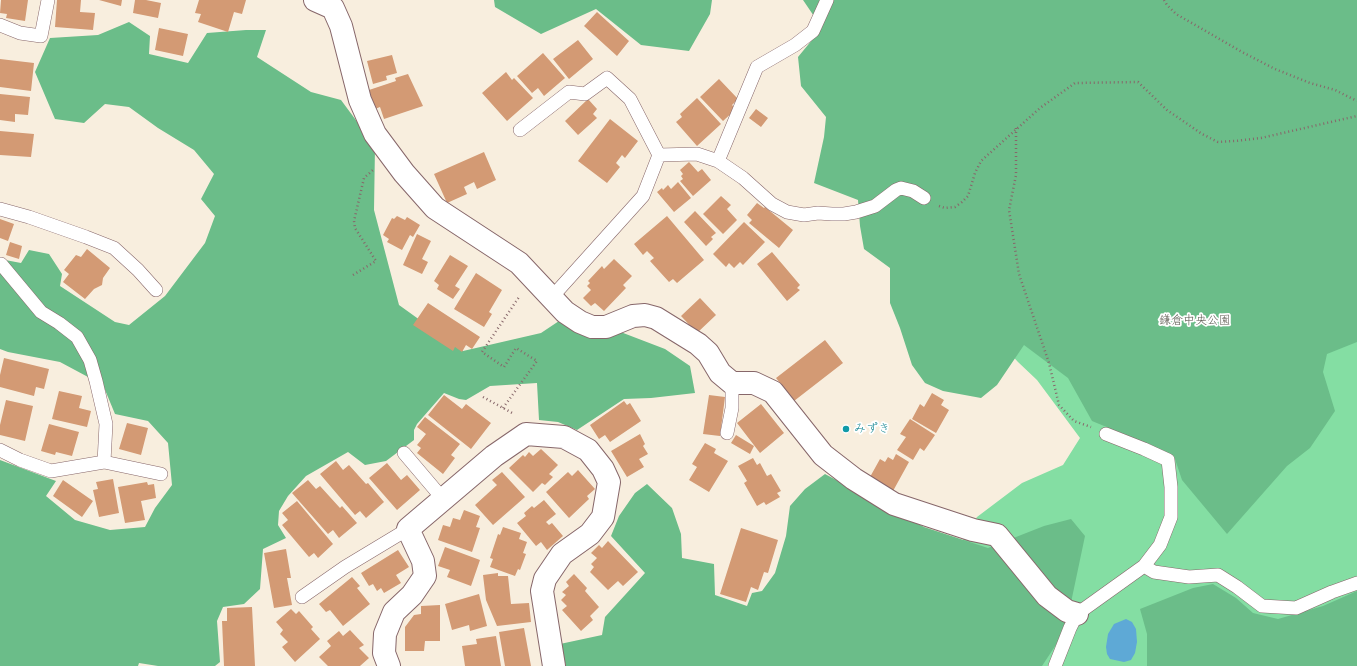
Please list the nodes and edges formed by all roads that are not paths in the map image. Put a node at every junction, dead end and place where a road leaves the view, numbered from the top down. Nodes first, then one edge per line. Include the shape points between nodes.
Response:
1 (48, 0) edge
2 (315, 0) edge
3 (827, 0) edge
4 (0, 25) edge
5 (520, 130) dead end
6 (659, 155) junction
7 (718, 161) junction
8 (924, 198) road end
9 (0, 210) edge
10 (1, 264) dead end
11 (156, 290) dead end
12 (552, 298) junction
13 (732, 382) junction
14 (727, 433) dead end
15 (1106, 434) road end
16 (0, 450) edge
17 (404, 453) dead end
18 (104, 462) junction
19 (161, 474) dead end
20 (443, 499) junction
21 (408, 528) junction
22 (1144, 566) junction
23 (1357, 583) edge
24 (302, 597) dead end
25 (1077, 614) junction
26 (389, 666) edge
27 (554, 666) edge
28 (1056, 666) edge

1 - 4 lane via 41,36
2 - 12 street via 334,8 360,100 375,134 404,173 435,208 519,263
3 - 7 lane via 813,31 795,45 757,67
5 - 6 lane via 569,92 585,94 607,78 630,99
6 - 7 lane via 697,154
6 - 12 lane via 643,196
7 - 8 lane via 743,178 772,204 787,212 804,215 856,212 875,206 901,188 913,191
9 - 11 lane via 29,217 114,248
10 - 18 lane via 41,312 77,337 90,360 106,424
12 - 13 street via 566,312 592,327 606,327 633,316 645,315 656,318 698,344 708,353 720,373
13 - 14 lane via 732,408
13 - 25 street via 754,383 773,392 823,455 854,479 894,504 973,530 997,535 1047,596 1067,611
15 - 22 lane via 1168,460 1171,518 1160,545
16 - 18 lane via 51,471
17 - 20 lane
18 - 19 lane
20 - 21 street
20 - 27 street via 494,456 526,434 564,436 588,450 603,469 609,482 603,517 590,534 562,554 545,579 542,591
21 - 24 lane
21 - 26 street via 423,560 425,576 394,612 385,634 384,653
22 - 23 lane via 1154,572 1189,577 1218,575 1262,606 1296,608
22 - 25 lane
25 - 28 lane

